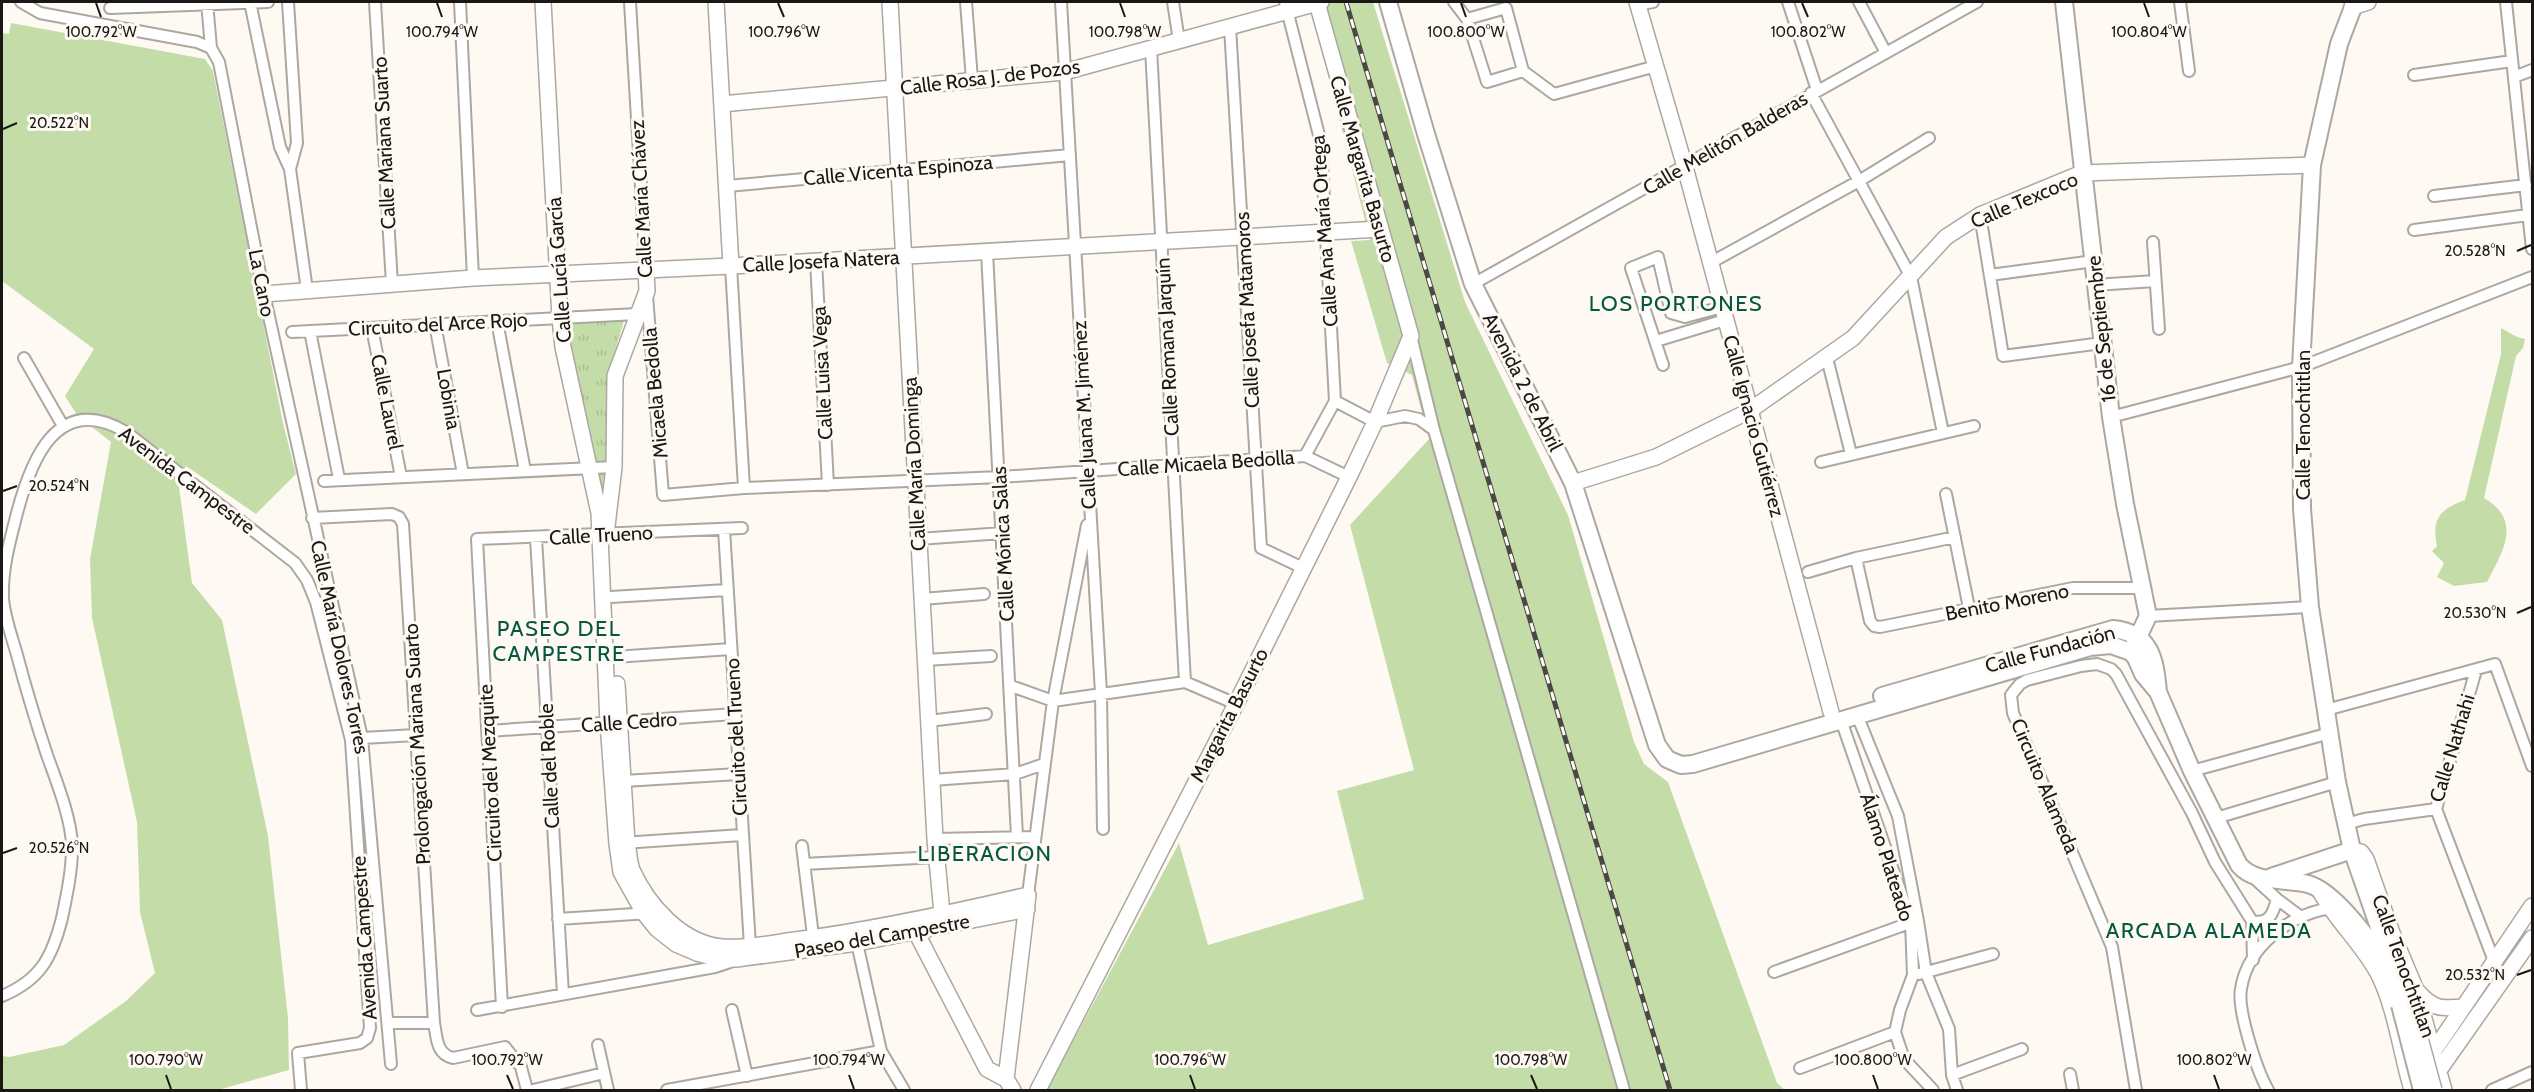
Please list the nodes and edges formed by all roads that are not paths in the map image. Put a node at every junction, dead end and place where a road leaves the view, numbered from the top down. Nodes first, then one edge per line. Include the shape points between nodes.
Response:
1 (21, 2) edge
2 (208, 2) edge
3 (250, 2) edge
4 (268, 2) edge
5 (288, 2) edge
6 (375, 2) edge
7 (460, 2) edge
8 (543, 2) edge
9 (630, 2) edge
10 (716, 2) edge
11 (890, 2) edge
12 (966, 2) edge
13 (1061, 2) edge
14 (1173, 2) edge
15 (1318, 2) edge
16 (1388, 2) edge
17 (1454, 2) edge
18 (1788, 2) edge
19 (1859, 2) edge
20 (1977, 2) edge
21 (2064, 2) edge
22 (2180, 2) edge
23 (2506, 2) edge
24 (1643, 3) edge
25 (2358, 3) edge
26 (1286, 6) edge
27 (110, 9) dead end
28 (1467, 19) junction
29 (1230, 27) junction
30 (1179, 40) junction
31 (211, 48) junction
32 (1151, 48) junction
33 (1886, 53) junction
34 (2512, 61) junction
35 (1656, 66) junction
36 (2532, 70) edge
37 (1523, 71) junction
38 (2189, 71) dead end
39 (1064, 72) junction
40 (2414, 75) dead end
41 (2514, 77) junction
42 (972, 80) junction
43 (894, 89) junction
44 (1814, 92) junction
45 (722, 104) junction
46 (1929, 138) dead end
47 (1070, 155) junction
48 (2312, 165) junction
49 (1685, 167) junction
50 (290, 169) junction
51 (900, 170) junction
52 (2082, 173) junction
53 (2528, 178) edge
54 (1858, 181) junction
55 (727, 186) junction
56 (2434, 196) dead end
57 (1980, 215) junction
58 (2528, 215) junction
59 (1380, 229) junction
60 (2414, 230) dead end
61 (1327, 232) junction
62 (1243, 238) junction
63 (1161, 241) junction
64 (2152, 242) dead end
65 (1075, 247) junction
66 (2532, 249) edge
67 (987, 252) junction
68 (904, 256) junction
69 (816, 261) junction
70 (2094, 261) junction
71 (1710, 263) junction
72 (731, 266) junction
73 (646, 270) junction
74 (559, 274) junction
75 (1990, 275) junction
76 (1911, 277) junction
77 (2532, 277) edge
78 (473, 278) junction
79 (2156, 281) junction
80 (392, 284) junction
81 (1473, 284) junction
82 (2095, 285) junction
83 (307, 290) junction
84 (647, 291) junction
85 (264, 294) junction
86 (1724, 313) junction
87 (637, 314) junction
88 (560, 318) junction
89 (497, 321) junction
90 (435, 324) junction
91 (372, 328) junction
92 (2159, 329) dead end
93 (310, 331) junction
94 (292, 332) dead end
95 (1411, 336) junction
96 (1656, 341) junction
97 (2102, 343) junction
98 (24, 358) dead end
99 (1827, 358) junction
100 (1663, 365) dead end
101 (2301, 367) junction
102 (1335, 401) junction
103 (1749, 411) junction
104 (2110, 417) junction
105 (1375, 422) junction
106 (63, 426) junction
107 (1974, 426) dead end
108 (1434, 430) junction
109 (1943, 432) junction
110 (1851, 454) junction
111 (1305, 456) junction
112 (1256, 460) junction
113 (1821, 462) dead end
114 (1173, 465) junction
115 (614, 466) junction
116 (590, 469) junction
117 (1086, 470) junction
118 (525, 471) junction
119 (463, 474) junction
120 (401, 477) junction
121 (1000, 477) junction
122 (1349, 477) junction
123 (339, 479) junction
124 (324, 481) dead end
125 (915, 481) junction
126 (1573, 483) junction
127 (828, 485) junction
128 (744, 488) junction
129 (1946, 494) dead end
130 (663, 495) joint
131 (1089, 510) junction
132 (312, 518) junction
133 (742, 528) dead end
134 (724, 529) junction
135 (1003, 532) junction
136 (604, 535) junction
137 (1955, 537) junction
138 (536, 538) junction
139 (477, 539) joint
140 (918, 539) junction
141 (1856, 558) junction
142 (1303, 568) junction
143 (1808, 572) dead end
144 (2142, 588) junction
145 (727, 590) junction
146 (984, 594) dead end
147 (611, 597) junction
148 (922, 599) junction
149 (2310, 607) junction
150 (1969, 608) junction
151 (2148, 615) junction
152 (2139, 636) junction
153 (731, 648) junction
154 (2131, 652) junction
155 (991, 656) dead end
156 (614, 657) junction
157 (925, 660) junction
158 (2476, 670) junction
159 (1185, 682) junction
160 (1011, 686) junction
161 (2158, 692) junction
162 (1101, 693) junction
163 (1053, 701) junction
164 (1236, 704) junction
165 (2326, 710) junction
166 (735, 714) junction
167 (986, 714) dead end
168 (1845, 715) junction
169 (929, 721) junction
170 (614, 722) junction
171 (546, 728) junction
172 (488, 731) junction
173 (2330, 733) junction
174 (416, 735) junction
175 (362, 738) junction
176 (1667, 759) junction
177 (1044, 764) junction
178 (2532, 766) edge
179 (2192, 771) junction
180 (738, 774) junction
181 (1015, 774) junction
182 (932, 780) junction
183 (624, 781) junction
184 (2337, 782) junction
185 (2436, 809) junction
186 (2216, 818) junction
187 (2346, 824) junction
188 (1103, 829) dead end
189 (742, 835) junction
190 (1017, 837) junction
191 (1034, 837) junction
192 (935, 839) junction
193 (622, 844) junction
194 (802, 846) dead end
195 (2352, 850) junction
196 (936, 857) junction
197 (2318, 862) junction
198 (804, 864) junction
199 (2260, 877) junction
200 (2314, 887) junction
201 (2277, 899) junction
202 (1027, 902) junction
203 (2532, 906) edge
204 (2335, 908) junction
205 (659, 912) junction
206 (644, 913) junction
207 (2301, 917) junction
208 (558, 919) junction
209 (942, 921) junction
210 (1915, 921) junction
211 (2252, 921) junction
212 (916, 932) junction
213 (2532, 938) edge
214 (857, 943) junction
215 (814, 944) junction
216 (750, 946) junction
217 (1993, 954) dead end
218 (736, 960) junction
219 (2253, 960) junction
220 (2493, 964) junction
221 (1774, 972) dead end
222 (1926, 973) junction
223 (1913, 975) junction
224 (2502, 982) junction
225 (563, 994) junction
226 (2, 996) edge
227 (2409, 998) junction
228 (502, 1006) junction
229 (2463, 1007) junction
230 (477, 1010) dead end
231 (732, 1010) dead end
232 (388, 1023) junction
233 (434, 1023) junction
234 (1894, 1032) junction
235 (598, 1045) dead end
236 (2022, 1049) dead end
237 (881, 1051) junction
238 (2434, 1052) junction
239 (391, 1064) dead end
240 (1800, 1068) dead end
241 (2439, 1072) junction
242 (2532, 1072) edge
243 (604, 1073) junction
244 (2070, 1074) dead end
245 (1952, 1075) junction
246 (747, 1076) junction
247 (1010, 1084) edge
248 (2410, 1084) edge
249 (692, 1088) edge
250 (301, 1090) edge
251 (527, 1090) edge
252 (533, 1090) edge
253 (608, 1090) edge
254 (667, 1090) edge
255 (904, 1090) edge
256 (1038, 1090) edge
257 (1624, 1090) edge
258 (1933, 1090) edge
259 (1957, 1090) edge
260 (2073, 1090) edge
261 (2136, 1090) edge
262 (2268, 1090) edge
263 (2421, 1090) edge
264 (2434, 1090) edge
265 (2444, 1090) edge
266 (2492, 1090) edge

1 - 31 street via 40,13 197,42
2 - 3 street
2 - 27 street
2 - 31 street
3 - 4 street
3 - 50 street via 280,147
5 - 50 street via 297,143
6 - 80 street, Calle Mariana Suarto
7 - 78 street
8 - 74 street, Calle Lucía García
9 - 73 street, Calle María Chávez
10 - 45 street
11 - 43 street, Calle María Dominga
12 - 42 street
13 - 39 street, Calle Juana M. Jiménez
14 - 30 street
15 - 26 street, Calle Rosa J. de Pozos
15 - 59 street, Calle Margarita Basurto
16 - 81 main road, Avenida 2 de Abril
17 - 28 street
18 - 44 street
19 - 33 street
20 - 33 street, Calle Melitón Balderas
21 - 52 main road, 16 de Septiembre
22 - 38 street
23 - 34 street
24 - 35 street, Calle Ignacio Gutiérrez
25 - 48 main road, Calle Tenochtitlan via 2339,44
26 - 29 street, Calle Rosa J. de Pozos
26 - 61 street, Calle Ana María Ortega via 1321,143
28 - 37 street via 1486,82
28 - 37 street via 1506,8
29 - 30 street, Calle Rosa J. de Pozos
29 - 62 street, Calle Josefa Matamoros
30 - 32 street, Calle Rosa J. de Pozos
31 - 85 street, La Cano via 219,62
32 - 39 street, Calle Rosa J. de Pozos
32 - 63 street, Calle Romana Jarquín
33 - 44 street, Calle Melitón Balderas
34 - 40 street
34 - 41 street
35 - 37 street via 1554,94
35 - 49 street, Calle Ignacio Gutiérrez
36 - 41 street
39 - 42 street, Calle Rosa J. de Pozos
39 - 47 street, Calle Juana M. Jiménez
41 - 53 street
42 - 43 street, Calle Rosa J. de Pozos
43 - 45 street, Calle Rosa J. de Pozos
43 - 51 street, Calle María Dominga
44 - 49 street, Calle Melitón Balderas
44 - 54 street
45 - 55 street
46 - 54 street
47 - 51 street, Calle Vicenta Espinoza
47 - 65 street, Calle Juana M. Jiménez
48 - 52 street, Calle Texcoco
48 - 101 main road, Calle Tenochtitlan
49 - 71 street, Calle Ignacio Gutiérrez
49 - 81 street, Calle Melitón Balderas
50 - 83 street
51 - 55 street, Calle Vicenta Espinoza
51 - 68 street, Calle María Dominga
52 - 57 street, Calle Texcoco
52 - 70 main road, 16 de Septiembre
53 - 56 street
53 - 58 street
54 - 71 street
54 - 76 street
55 - 72 street
57 - 75 street
57 - 76 street, Calle Texcoco via 1946,237
58 - 60 street
58 - 66 street
59 - 61 street, Calle Josefa Natera
59 - 95 street, Calle Margarita Basurto
61 - 62 street, Calle Josefa Natera
61 - 102 street, Calle Ana María Ortega
62 - 63 street, Calle Josefa Natera
62 - 112 street, Calle Josefa Matamoros
63 - 65 street, Calle Josefa Natera
63 - 114 street, Calle Romana Jarquín
64 - 79 street
65 - 67 street, Calle Josefa Natera
65 - 117 street, Calle Juana M. Jiménez
67 - 68 street, Calle Josefa Natera
67 - 121 street, Calle Mónica Salas
68 - 69 street, Calle Josefa Natera
68 - 125 street, Calle María Dominga
69 - 72 street, Calle Josefa Natera
69 - 127 street, Calle Luisa Vega
70 - 75 street
70 - 82 main road, 16 de Septiembre
71 - 86 street, Calle Ignacio Gutiérrez
72 - 73 street, Calle Josefa Natera
72 - 128 street
73 - 74 street, Calle Josefa Natera
73 - 84 street, Calle María Chávez
74 - 78 street, Calle Josefa Natera
74 - 88 street, Calle Lucía García
75 - 97 street via 2003,356
76 - 99 street, Calle Texcoco via 1853,338
76 - 109 street
77 - 101 street
78 - 80 street, Calle Josefa Natera
79 - 82 street
79 - 92 street
80 - 83 street, Calle Josefa Natera
81 - 126 main road, Avenida 2 de Abril
82 - 97 main road, 16 de Septiembre
83 - 85 street, Calle Josefa Natera
84 - 87 street, Calle María Chávez
84 - 130 street, Micaela Bedolla
85 - 132 street, La Cano
86 - 96 street
86 - 96 street via 1685,317 1671,313 1658,257 1631,268
86 - 103 street, Calle Ignacio Gutiérrez
87 - 88 street, Circuito del Arce Rojo
87 - 115 street, Calle María Chávez via 615,376
88 - 89 street, Circuito del Arce Rojo
88 - 116 street, Calle Lucía García
89 - 90 street, Circuito del Arce Rojo
89 - 118 street
90 - 91 street, Circuito del Arce Rojo
90 - 119 street, Lobinia
91 - 93 street, Circuito del Arce Rojo
91 - 120 street, Calle Laurel
93 - 94 street, Circuito del Arce Rojo
93 - 123 street
95 - 105 street, Margarita Basurto
95 - 108 street
96 - 100 street
97 - 104 main road, 16 de Septiembre
98 - 106 street
99 - 103 street, Calle Texcoco
99 - 110 street
101 - 104 street
101 - 149 main road, Calle Tenochtitlan via 2302,509
102 - 105 street
102 - 111 street
103 - 126 street, Calle Texcoco via 1656,457
103 - 168 street, Calle Ignacio Gutiérrez
104 - 144 main road, 16 de Septiembre
105 - 108 street via 1405,416 1419,419
105 - 122 street, Margarita Basurto
106 - 226 street via 38,454 20,501 6,555 3,599 28,699 60,793 72,844 70,882 52,952 39,973
106 - 250 street, Avenida Campestre via 94,420 111,423 126,432 295,563 316,602 351,740 370,1028 367,1038 360,1042 298,1053
107 - 109 street
108 - 257 street
109 - 110 street
110 - 113 street
111 - 112 street, Calle Micaela Bedolla
111 - 122 street, Calle Micaela Bedolla
112 - 114 street, Calle Micaela Bedolla
112 - 142 street, Calle Josefa Matamoros via 1261,548
114 - 117 street, Calle Micaela Bedolla
114 - 159 street, Calle Romana Jarquín
115 - 116 street
115 - 136 street, Calle María Chávez
116 - 118 street
116 - 136 street, Calle Lucía García
117 - 121 street, Calle Micaela Bedolla
117 - 131 street, Calle Juana M. Jiménez
118 - 119 street
119 - 120 street
120 - 123 street
121 - 125 street, Calle Micaela Bedolla
121 - 135 street, Calle Mónica Salas
122 - 142 street, Margarita Basurto
123 - 124 street
125 - 127 street, Calle Micaela Bedolla
125 - 140 street, Calle María Dominga
126 - 176 main road, Avenida 2 de Abril via 1645,711 1657,745
127 - 128 street, Calle Micaela Bedolla
128 - 130 street, Calle Micaela Bedolla
129 - 137 street
131 - 162 street, Calle Juana M. Jiménez
131 - 163 street
132 - 174 street, Prolongación Mariana Suarto via 392,514 403,524
132 - 175 street, Calle María Dolores Torres
133 - 134 street, Calle Trueno
134 - 136 street, Calle Trueno
134 - 145 street, Circuito del Trueno
135 - 140 street
135 - 160 street, Calle Mónica Salas
136 - 138 street, Calle Trueno
136 - 147 street
136 - 170 street
137 - 141 street
137 - 150 street
138 - 139 street, Calle Trueno
138 - 171 street, Calle del Roble
139 - 172 street, Circuito del Mezquite
140 - 148 street, Calle María Dominga
141 - 143 street
141 - 150 street, Benito Moreno via 1874,626
142 - 164 street, Margarita Basurto
144 - 150 street, Benito Moreno via 2073,588
144 - 151 main road, 16 de Septiembre
145 - 147 street
145 - 153 street, Circuito del Trueno
146 - 148 street
147 - 156 street
148 - 157 street, Calle María Dominga
149 - 151 street
149 - 165 main road, Calle Tenochtitlan
151 - 152 main road
152 - 154 main road
152 - 161 main road, Calle Fundación via 2156,669
152 - 168 main road, Calle Fundación via 2113,629 1914,686
153 - 156 street
153 - 166 street, Circuito del Trueno
154 - 161 main road, Calle Fundación
154 - 168 main road, Calle Fundación via 2111,645 2090,647
155 - 157 street
156 - 170 street
157 - 169 street, Calle María Dominga
158 - 165 street
158 - 178 street via 2495,664
158 - 185 street, Calle Nathahi
159 - 162 street
159 - 164 street
160 - 163 street
160 - 181 street, Calle Mónica Salas
161 - 179 main road
162 - 163 street
162 - 188 street, Calle Juana M. Jiménez
163 - 177 street
164 - 256 street, Margarita Basurto
165 - 173 main road, Calle Tenochtitlan
166 - 170 street, Calle Cedro
166 - 180 street, Circuito del Trueno
167 - 169 street
168 - 176 main road, Calle Fundación
168 - 176 main road, Calle Fundación via 1693,764 1682,765
168 - 210 street, Álamo Plateado
168 - 210 street, Álamo Plateado via 1898,816
169 - 182 street, Calle María Dominga
170 - 171 street, Calle Cedro
170 - 183 street
170 - 193 street
171 - 172 street, Calle Cedro
171 - 208 street, Calle del Roble
172 - 228 street, Circuito del Mezquite
173 - 179 street
173 - 184 main road, Calle Tenochtitlan
174 - 175 street
174 - 233 street, Prolongación Mariana Suarto
175 - 232 street, Calle María Dolores Torres
177 - 181 street
177 - 191 street
179 - 186 main road
180 - 183 street
180 - 189 street, Circuito del Trueno
181 - 182 street
181 - 190 street, Calle Mónica Salas
182 - 192 street, Calle María Dominga
183 - 193 street
184 - 186 street
184 - 187 main road, Calle Tenochtitlan
185 - 187 street, Calle Nathahi
185 - 220 street
186 - 199 main road via 2239,865
187 - 195 main road, Calle Tenochtitlan
189 - 193 street
189 - 216 street, Circuito del Trueno
190 - 191 street
190 - 192 street
191 - 202 street
192 - 196 street, Calle María Dominga
193 - 205 street, Paseo del Campestre via 644,893
193 - 206 street, Paseo del Campestre via 621,872
194 - 198 street
195 - 197 main road
195 - 227 main road, Calle Tenochtitlan
196 - 198 street
196 - 209 street, Calle María Dominga
197 - 199 main road
197 - 200 street via 2311,872
198 - 215 street
199 - 200 main road
199 - 201 street
200 - 204 main road
201 - 207 street
201 - 211 street via 2268,920
202 - 209 street, Paseo del Campestre
202 - 247 street
203 - 220 street
204 - 207 street
204 - 227 main road via 2382,959 2392,981
204 - 248 street, Calle Tenochtitlan via 2380,976
205 - 206 street
205 - 216 street, Paseo del Campestre via 702,941 722,947
206 - 208 street
206 - 218 street, Paseo del Campestre via 676,944 719,959
207 - 219 street via 2277,932
208 - 225 street, Calle del Roble
209 - 212 street, Paseo del Campestre
209 - 215 street, Paseo del Campestre
210 - 221 street
210 - 222 street, Álamo Plateado
210 - 223 street, Álamo Plateado
211 - 219 street
211 - 261 street, Circuito Alameda via 2215,862 2111,669 2097,664 2081,666 2026,680 2015,688 2013,713 2112,946
212 - 214 street, Paseo del Campestre
212 - 247 street via 987,1069
213 - 224 street
214 - 215 street, Paseo del Campestre
214 - 237 street
215 - 216 street, Paseo del Campestre
215 - 218 street, Paseo del Campestre
217 - 222 street
218 - 225 street
219 - 262 street via 2244,975 2240,999
220 - 224 street
220 - 229 street
222 - 223 street
222 - 245 street, Álamo Plateado via 1950,1029
223 - 234 street, Álamo Plateado
224 - 241 street
225 - 228 street
227 - 229 street via 2444,1009
227 - 238 street, Calle Tenochtitlan
227 - 263 main road, Calle Tenochtitlan, bridge
227 - 264 street, Calle Tenochtitlan, bridge
228 - 230 street
229 - 238 street
231 - 246 street
232 - 233 street
232 - 239 street, Calle María Dolores Torres
233 - 251 street, Prolongación Mariana Suarto via 439,1051 445,1056 453,1058 505,1047 520,1067
234 - 240 street
234 - 258 street via 1904,1059
235 - 243 street
236 - 245 street
237 - 246 street
237 - 255 street
238 - 241 street, Calle Tenochtitlan
238 - 248 street
241 - 263 street
241 - 265 street, Calle Tenochtitlan
242 - 266 street
243 - 252 street
243 - 253 street
244 - 260 street
245 - 259 street, Álamo Plateado
246 - 249 street
249 - 254 street

